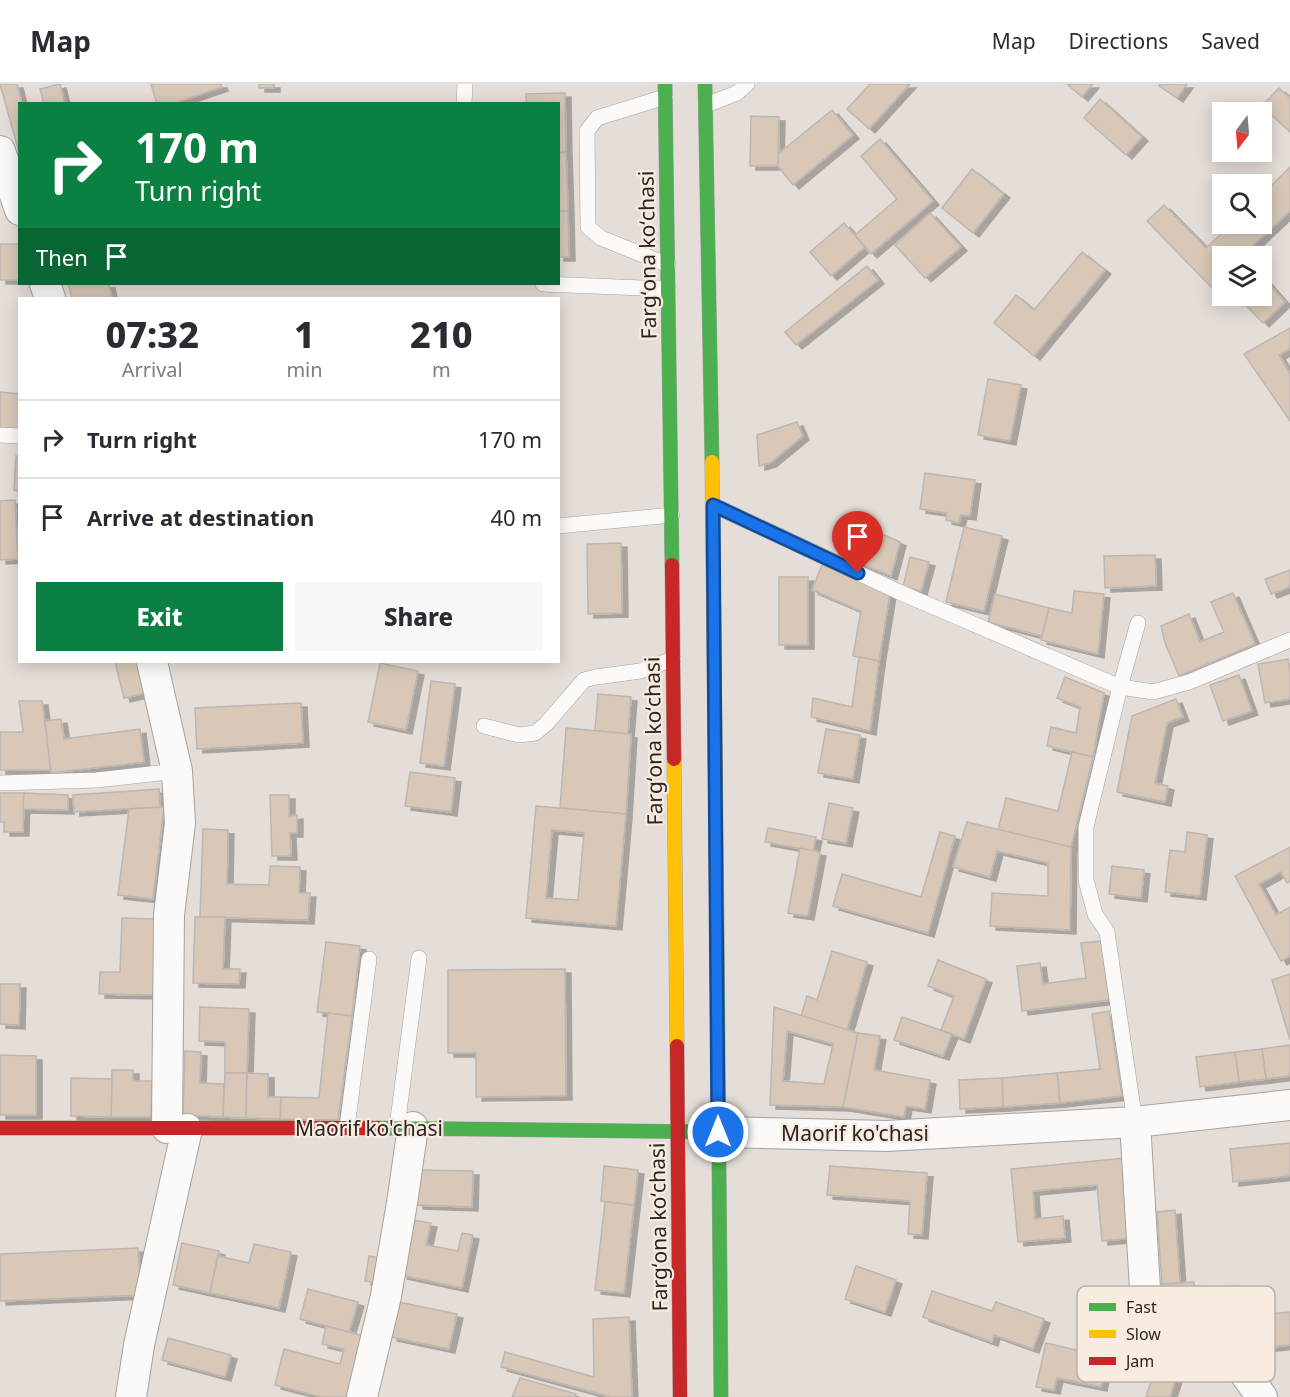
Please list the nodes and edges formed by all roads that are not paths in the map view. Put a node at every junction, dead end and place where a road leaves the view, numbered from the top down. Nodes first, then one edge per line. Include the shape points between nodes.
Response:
1 (465, 84) edge
2 (705, 84) edge
3 (747, 84) edge
4 (665, 91) edge
5 (464, 102) edge
6 (706, 105) junction
7 (2, 163) edge
8 (18, 205) edge
9 (668, 264) junction
10 (560, 285) edge
11 (668, 289) junction
12 (0, 435) edge
13 (18, 436) edge
14 (713, 505) junction
15 (672, 515) junction
16 (560, 526) edge
17 (1138, 623) dead end
18 (1290, 640) edge
19 (673, 659) junction
20 (152, 663) edge
21 (1120, 687) junction
22 (484, 726) dead end
23 (177, 771) junction
24 (0, 783) edge
25 (419, 958) dead end
26 (369, 960) dead end
27 (1290, 1105) edge
28 (1135, 1122) junction
29 (347, 1127) junction
30 (405, 1127) junction
31 (0, 1128) edge
32 (177, 1129) junction
33 (678, 1131) junction
34 (718, 1132) junction
35 (1145, 1286) edge
36 (1251, 1382) edge
37 (131, 1397) edge
38 (362, 1397) edge
39 (680, 1397) edge
40 (721, 1397) edge
41 (1262, 1397) edge

1 - 5 lane
2 - 6 main road
3 - 6 lane via 737,93
4 - 9 main road, Fargʻona koʻchasi
4 - 9 lane via 597,118 587,131 588,227 601,238
6 - 14 main road
7 - 8 street
9 - 11 main road, Fargʻona koʻchasi
10 - 11 lane
11 - 15 main road, Fargʻona koʻchasi
12 - 13 lane
14 - 21 lane via 899,592
14 - 34 main road
15 - 16 lane
15 - 19 main road, Fargʻona koʻchasi
17 - 21 lane
18 - 21 lane via 1189,682 1153,692
19 - 22 lane via 640,671 584,680 535,733 519,735
19 - 33 main road, Fargʻona koʻchasi
20 - 23 street
21 - 28 lane via 1086,827 1086,880 1095,914 1107,932
23 - 24 lane via 97,780
23 - 32 street via 180,823 169,915
25 - 30 lane
26 - 29 lane
27 - 28 street, Maorif ko'chasi
28 - 34 street, Maorif ko'chasi via 887,1136
28 - 35 street
29 - 30 main road, Maorif ko'chasi
29 - 32 main road, Maorif ko'chasi
30 - 33 main road, Maorif ko'chasi
30 - 38 street via 402,1203 386,1296
31 - 32 main road, Maorif ko'chasi
32 - 37 street
33 - 34 main road, Maorif ko'chasi
33 - 39 main road, Fargʻona koʻchasi
34 - 40 main road
36 - 41 street

